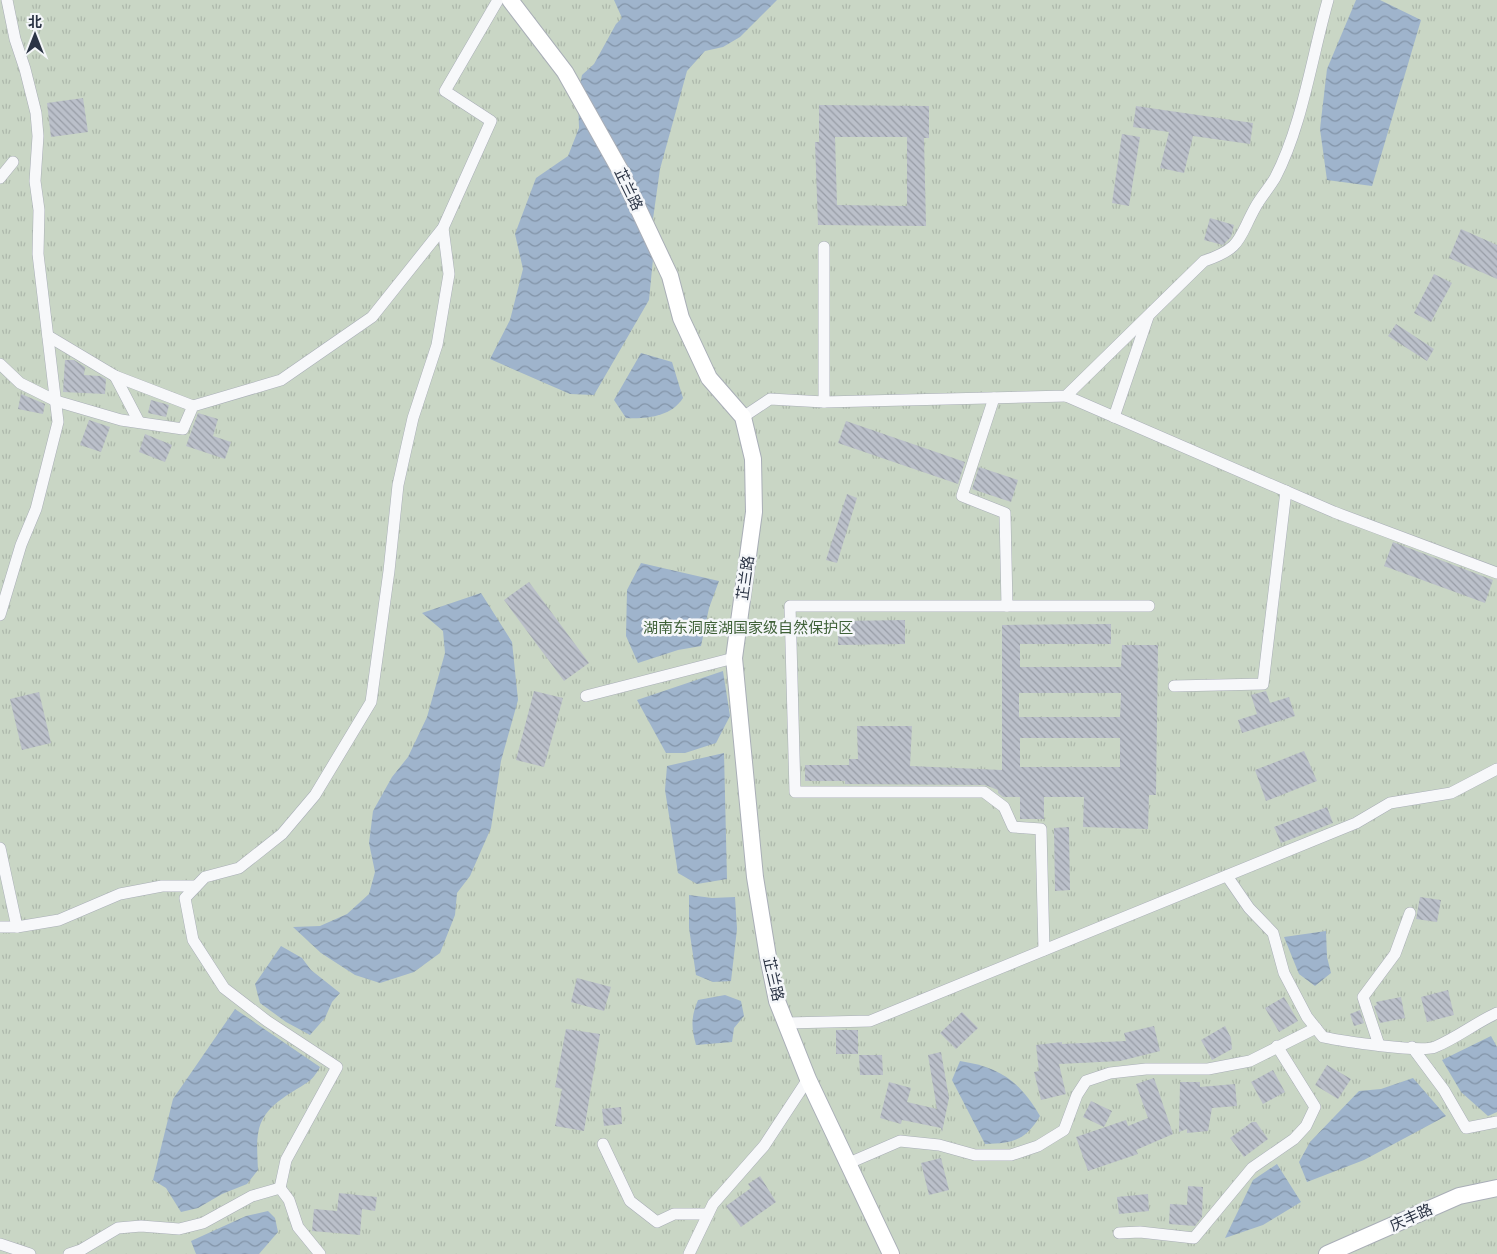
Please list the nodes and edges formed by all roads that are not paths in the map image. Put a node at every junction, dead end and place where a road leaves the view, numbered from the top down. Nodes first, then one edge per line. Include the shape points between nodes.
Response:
1 (8, 0) edge
2 (498, 0) edge
3 (510, 0) edge
4 (1328, 0) edge
5 (13, 162) dead end
6 (0, 178) edge
7 (443, 228) junction
8 (824, 247) dead end
9 (1149, 314) junction
10 (48, 336) junction
11 (0, 364) edge
12 (114, 376) junction
13 (1066, 396) junction
14 (994, 398) junction
15 (56, 401) junction
16 (824, 402) junction
17 (193, 406) junction
18 (743, 417) junction
19 (1114, 417) junction
20 (139, 422) junction
21 (1286, 491) junction
22 (1497, 573) edge
23 (1006, 606) junction
24 (1149, 606) dead end
25 (0, 615) edge
26 (734, 658) junction
27 (1174, 686) dead end
28 (586, 696) dead end
29 (1497, 769) edge
30 (0, 848) edge
31 (1227, 876) junction
32 (196, 886) junction
33 (1410, 913) dead end
34 (0, 926) edge
35 (17, 927) junction
36 (1044, 950) junction
37 (1497, 1014) edge
38 (787, 1023) junction
39 (1316, 1028) junction
40 (1378, 1045) junction
41 (1277, 1046) junction
42 (1412, 1047) junction
43 (808, 1079) junction
44 (1497, 1122) edge
45 (603, 1144) dead end
46 (849, 1163) junction
47 (280, 1188) junction
48 (1497, 1188) edge
49 (708, 1214) junction
50 (1119, 1233) dead end
51 (0, 1244) edge
52 (30, 1254) edge
53 (69, 1254) edge
54 (320, 1254) edge
55 (688, 1254) edge
56 (891, 1254) edge
57 (1327, 1254) edge

1 - 10 street via 15,39 36,113 38,254
2 - 7 street via 445,91 491,121
3 - 18 street, 芷兰路 via 565,72 616,162 670,276 681,318 709,378
4 - 9 street via 1298,119 1275,177 1241,240 1222,255 1204,261
5 - 6 street
7 - 17 street via 372,317 281,380
7 - 32 street via 449,274 437,345 413,418 398,485 379,652 370,702 315,795 282,834 239,868 205,876
8 - 16 street
9 - 13 street
9 - 19 street
10 - 12 street
10 - 15 street
11 - 15 street via 20,383
12 - 17 street
12 - 20 street
13 - 14 street
13 - 19 street
14 - 16 street
14 - 23 street via 962,496 1005,513
15 - 20 street
15 - 25 street via 58,422 36,509 21,545
16 - 18 street via 770,398
17 - 20 street via 183,428
18 - 26 street, 芷兰路 via 753,459 754,512
19 - 21 street
21 - 22 street
21 - 27 street via 1263,684
23 - 24 street
23 - 36 street via 790,606 794,792 984,792 1004,808 1013,828 1041,829
26 - 28 street
26 - 38 street, 芷兰路 via 755,877 777,1001
29 - 31 street via 1450,793 1390,804 1356,824
30 - 35 street
31 - 36 street
31 - 39 street via 1249,908 1273,933 1284,973
32 - 35 street via 162,886 120,894 59,920
32 - 47 street via 185,898 193,940 224,988 337,1067 286,1160
33 - 40 street via 1395,954 1364,997
34 - 35 street
36 - 38 street via 870,1021
37 - 42 street via 1476,1022 1433,1048
38 - 43 street, 芷兰路
39 - 40 street via 1323,1038
39 - 41 street
40 - 42 street
41 - 46 street via 1250,1061 1208,1069 1146,1069 1110,1073 1086,1081 1064,1130 1038,1146 1011,1155 975,1155 939,1145 900,1141
41 - 50 street via 1315,1108 1306,1126 1294,1139 1252,1168 1194,1238
42 - 44 street via 1444,1090 1466,1128
43 - 46 street, 芷兰路
43 - 49 street via 764,1146
45 - 49 street via 630,1201 657,1222 674,1214
46 - 56 street, 芷兰路
47 - 53 street via 252,1196 203,1223 179,1229 118,1228
47 - 54 street via 289,1200 298,1227
48 - 57 street, 庆丰路 via 1459,1196
49 - 55 street
51 - 52 street

